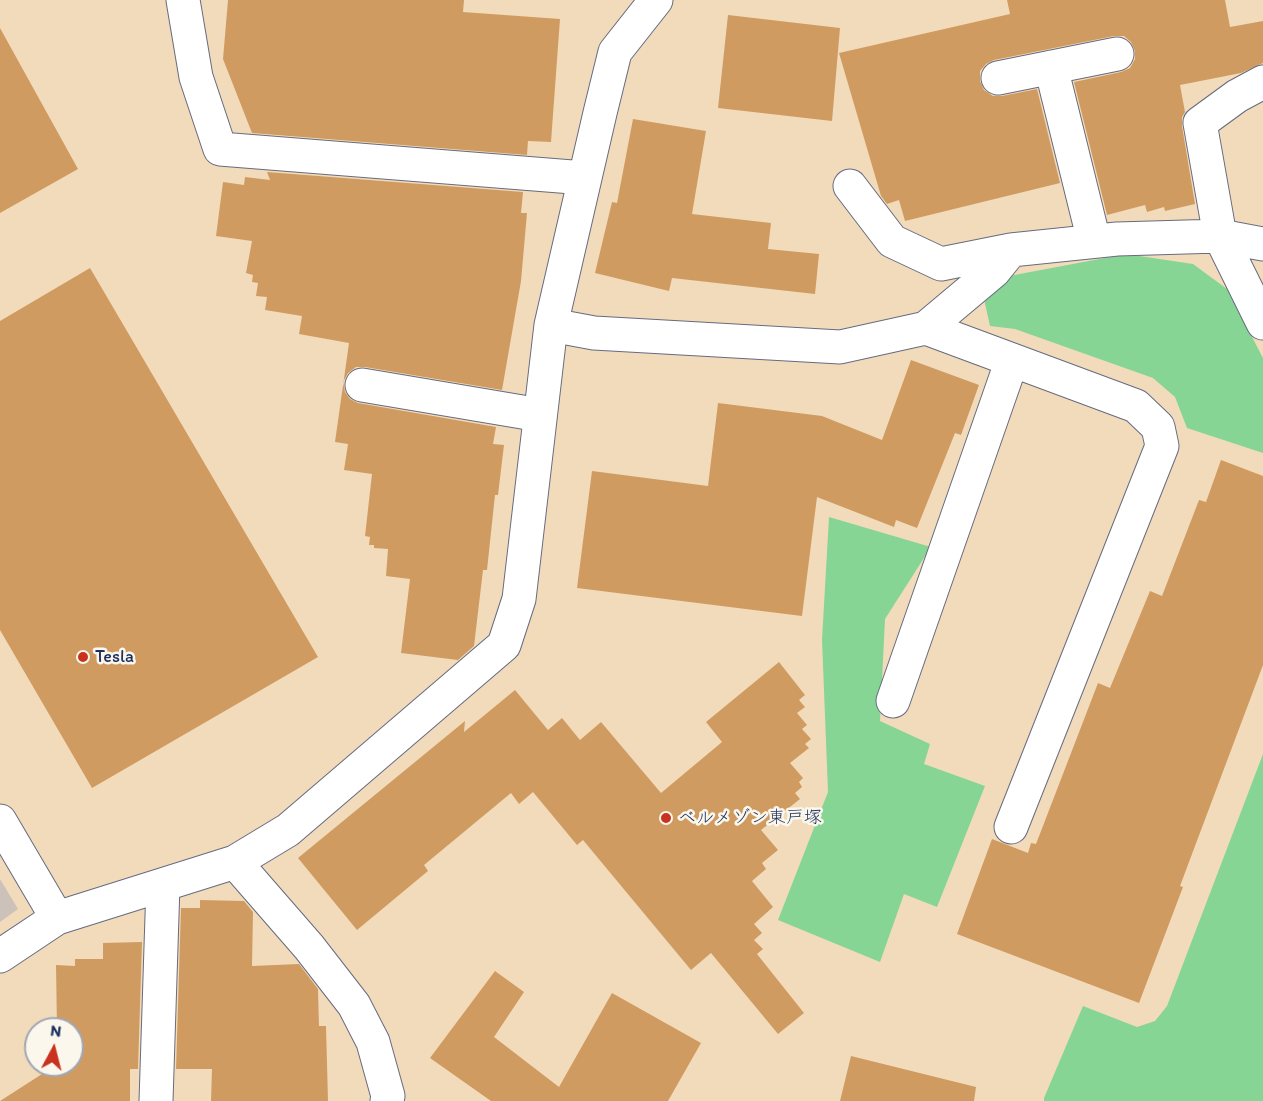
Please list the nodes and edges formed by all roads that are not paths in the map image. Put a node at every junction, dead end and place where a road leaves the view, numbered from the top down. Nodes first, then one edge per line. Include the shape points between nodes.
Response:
1 (183, 0) edge
2 (656, 0) edge
3 (1117, 54) dead end
4 (1051, 67) junction
5 (998, 78) dead end
6 (1263, 82) edge
7 (585, 178) junction
8 (850, 186) dead end
9 (1220, 236) junction
10 (1094, 241) junction
11 (1263, 244) edge
12 (1011, 250) junction
13 (1263, 322) edge
14 (550, 325) junction
15 (926, 328) junction
16 (1012, 360) junction
17 (362, 385) dead end
18 (540, 415) junction
19 (893, 701) dead end
20 (0, 821) edge
21 (1011, 827) dead end
22 (235, 862) junction
23 (164, 885) junction
24 (57, 918) junction
25 (0, 956) edge
26 (156, 1101) edge
27 (387, 1101) edge

1 - 7 street via 196,77 220,149
2 - 7 street via 615,52
3 - 4 street
4 - 5 street
4 - 10 street
6 - 9 street via 1200,123
7 - 14 street
8 - 12 street via 892,241 941,264
9 - 10 street
9 - 11 street
9 - 13 street
10 - 12 street
12 - 15 street via 994,271
14 - 15 street via 594,333 840,347
14 - 18 street
15 - 16 street
16 - 19 street
16 - 21 street via 1136,406 1158,427 1162,446
17 - 18 street
18 - 22 street via 519,599 504,645 288,830
20 - 24 street
22 - 23 street
22 - 27 street via 354,1005 374,1042
23 - 24 street
23 - 26 street
24 - 25 street

